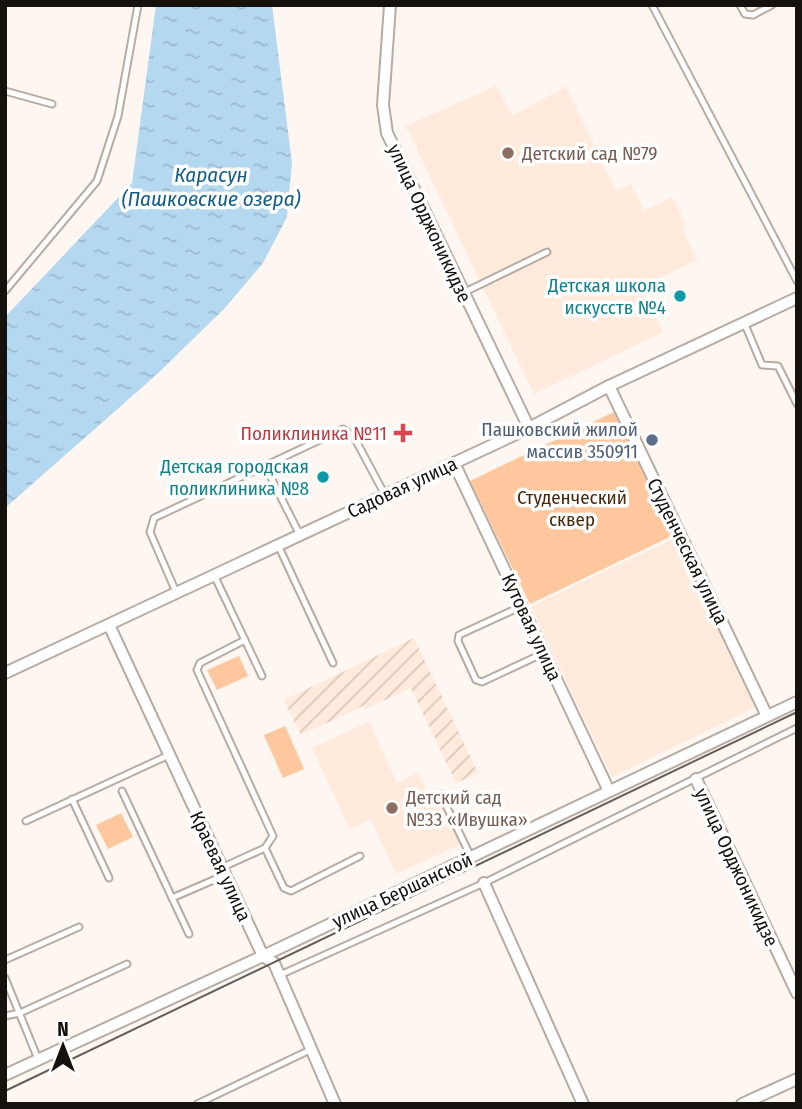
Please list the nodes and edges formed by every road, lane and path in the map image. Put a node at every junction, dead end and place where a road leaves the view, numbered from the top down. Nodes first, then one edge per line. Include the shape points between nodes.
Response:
1 (138, 5) edge
2 (390, 5) edge
3 (652, 5) edge
4 (740, 5) edge
5 (772, 5) edge
6 (5, 91) edge
7 (52, 104) dead end
8 (547, 252) dead end
9 (797, 281) edge
10 (5, 290) edge
11 (463, 293) junction
12 (797, 298) edge
13 (744, 322) junction
14 (609, 386) junction
15 (797, 404) edge
16 (529, 428) junction
17 (454, 463) junction
18 (265, 466) junction
19 (385, 495) junction
20 (300, 535) junction
21 (278, 545) junction
22 (214, 575) junction
23 (176, 593) junction
24 (522, 606) junction
25 (109, 625) junction
26 (245, 640) junction
27 (544, 653) junction
28 (333, 663) dead end
29 (5, 673) edge
30 (262, 676) dead end
31 (797, 702) edge
32 (767, 716) junction
33 (797, 729) edge
34 (169, 755) junction
35 (696, 779) junction
36 (122, 791) dead end
37 (610, 791) junction
38 (441, 795) dead end
39 (72, 799) junction
40 (26, 821) dead end
41 (265, 848) junction
42 (360, 856) dead end
43 (471, 857) junction
44 (223, 871) junction
45 (109, 878) dead end
46 (484, 883) junction
47 (172, 898) junction
48 (79, 927) dead end
49 (189, 934) dead end
50 (263, 956) junction
51 (5, 960) edge
52 (127, 964) dead end
53 (280, 975) junction
54 (5, 978) edge
55 (797, 993) edge
56 (20, 1013) junction
57 (5, 1016) edge
58 (312, 1049) junction
59 (39, 1060) junction
60 (5, 1075) edge
61 (797, 1079) edge
62 (197, 1104) edge
63 (335, 1104) edge
64 (583, 1104) edge
65 (742, 1104) edge

1 - 10 lane via 118,116 97,181
2 - 11 street, улица Орджоникидзе via 383,105 387,134
3 - 9 lane
4 - 5 lane via 745,14 753,15
6 - 7 lane
8 - 11 lane
11 - 16 street, улица Орджоникидзе
12 - 13 street, Садовая улица
13 - 14 street, Садовая улица
13 - 15 lane via 762,365 778,366
14 - 16 street, Садовая улица
14 - 32 street, Студенческая улица
16 - 17 street, Садовая улица
17 - 19 street, Садовая улица
17 - 24 street, Кутовая улица
18 - 19 lane via 344,429 354,437
18 - 20 lane
18 - 23 lane via 154,519 150,532
19 - 20 street, Садовая улица
20 - 21 street, Садовая улица
21 - 22 street, Садовая улица
21 - 28 lane
22 - 23 street, Садовая улица
22 - 26 lane
23 - 25 street, Садовая улица
24 - 27 street, Кутовая улица
24 - 27 lane via 460,635 458,642 476,680 482,682
25 - 29 street, Садовая улица
25 - 34 street, Краевая улица
26 - 30 lane
26 - 41 lane via 200,663 197,670 273,836
27 - 37 street, Кутовая улица
31 - 32 street, улица Бершанской
32 - 37 street, улица Бершанской
33 - 35 lane
34 - 39 lane
34 - 44 street, Краевая улица
35 - 46 lane
35 - 55 street, улица Орджоникидзе
36 - 47 lane
37 - 43 street, улица Бершанской
38 - 43 lane
39 - 40 lane
39 - 45 lane
41 - 42 lane via 284,888 291,891
41 - 44 lane
43 - 50 street, улица Бершанской
44 - 47 lane
44 - 50 street, Краевая улица
46 - 53 lane
46 - 64 street
47 - 49 lane
48 - 51 lane
50 - 53 street, Краевая улица via 274,963
50 - 59 street, улица Бершанской
52 - 56 lane
53 - 58 street, Краевая улица
54 - 56 lane
56 - 57 lane
56 - 59 lane
58 - 62 lane
58 - 63 street, Краевая улица
59 - 60 street, улица Бершанской
61 - 65 street

